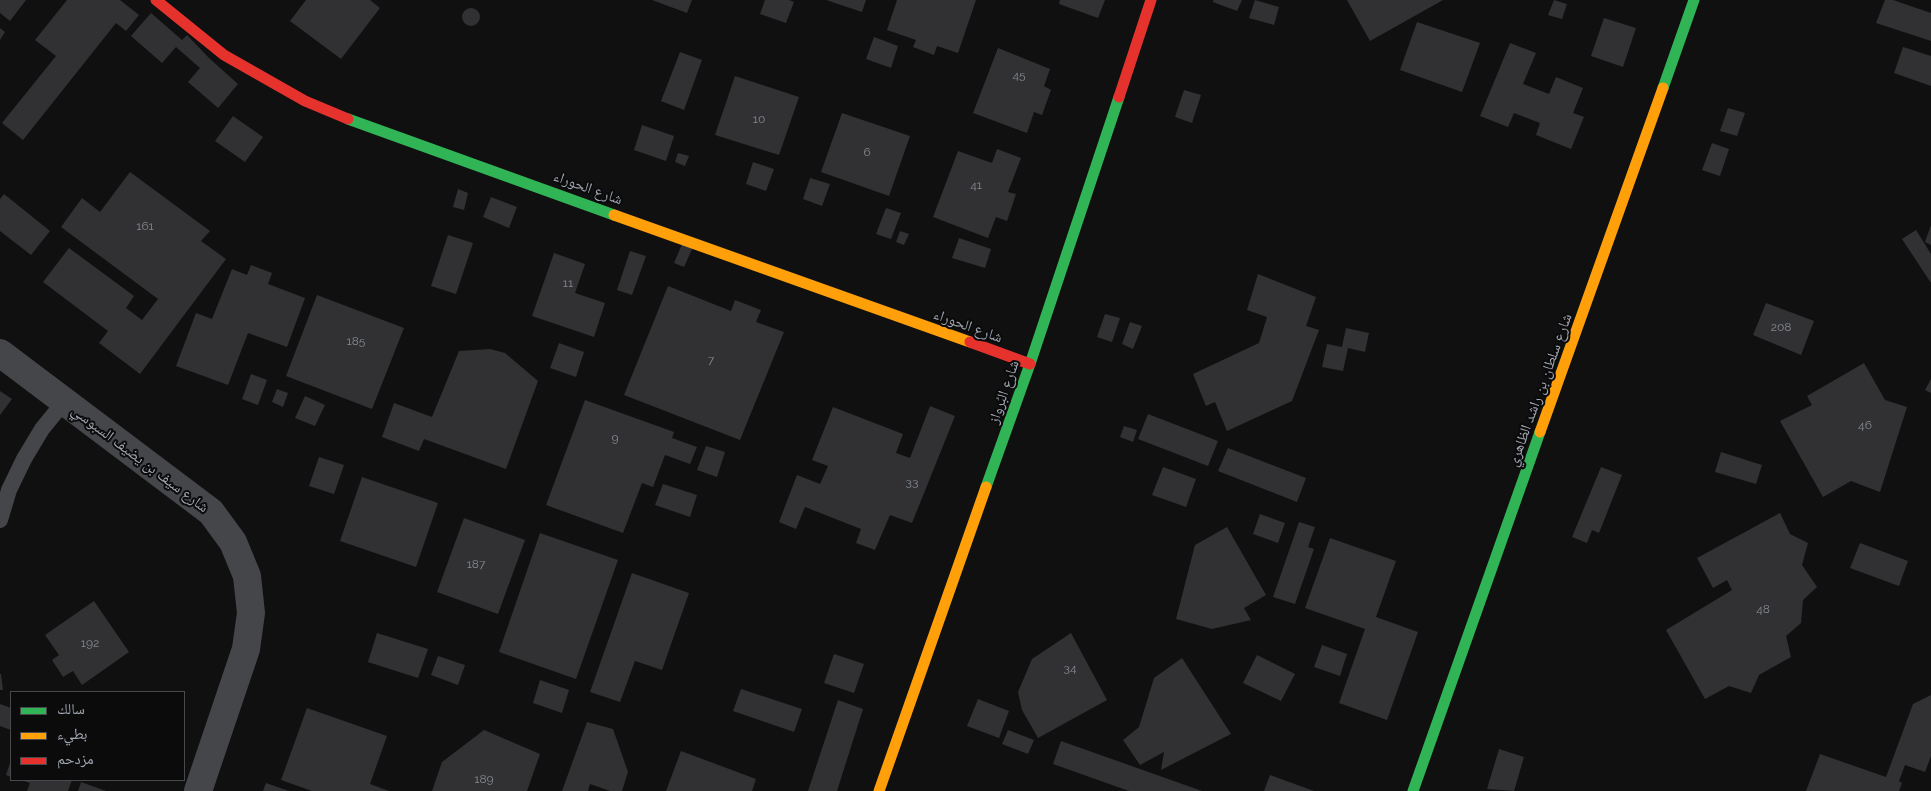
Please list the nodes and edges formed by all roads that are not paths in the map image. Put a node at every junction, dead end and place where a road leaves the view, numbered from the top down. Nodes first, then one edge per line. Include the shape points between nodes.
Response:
1 (156, 0) edge
2 (1151, 0) edge
3 (1694, 0) edge
4 (0, 353) edge
5 (1030, 364) junction
6 (64, 402) junction
7 (0, 520) edge
8 (198, 791) edge
9 (880, 791) edge
10 (1414, 791) edge

1 - 5 street, شارع الحوراء via 224,55 305,101 348,119
2 - 5 street, شارع البُرواز
3 - 10 street, شارع سلطان بن راشد الظاهري
4 - 6 street, شارع سيف بن يضيف السبوسي
5 - 9 street, شارع البُرواز
6 - 7 lane via 24,459 9,490
6 - 8 street, شارع سيف بن يضيف السبوسي via 211,512 233,542 246,576 251,613 246,649

